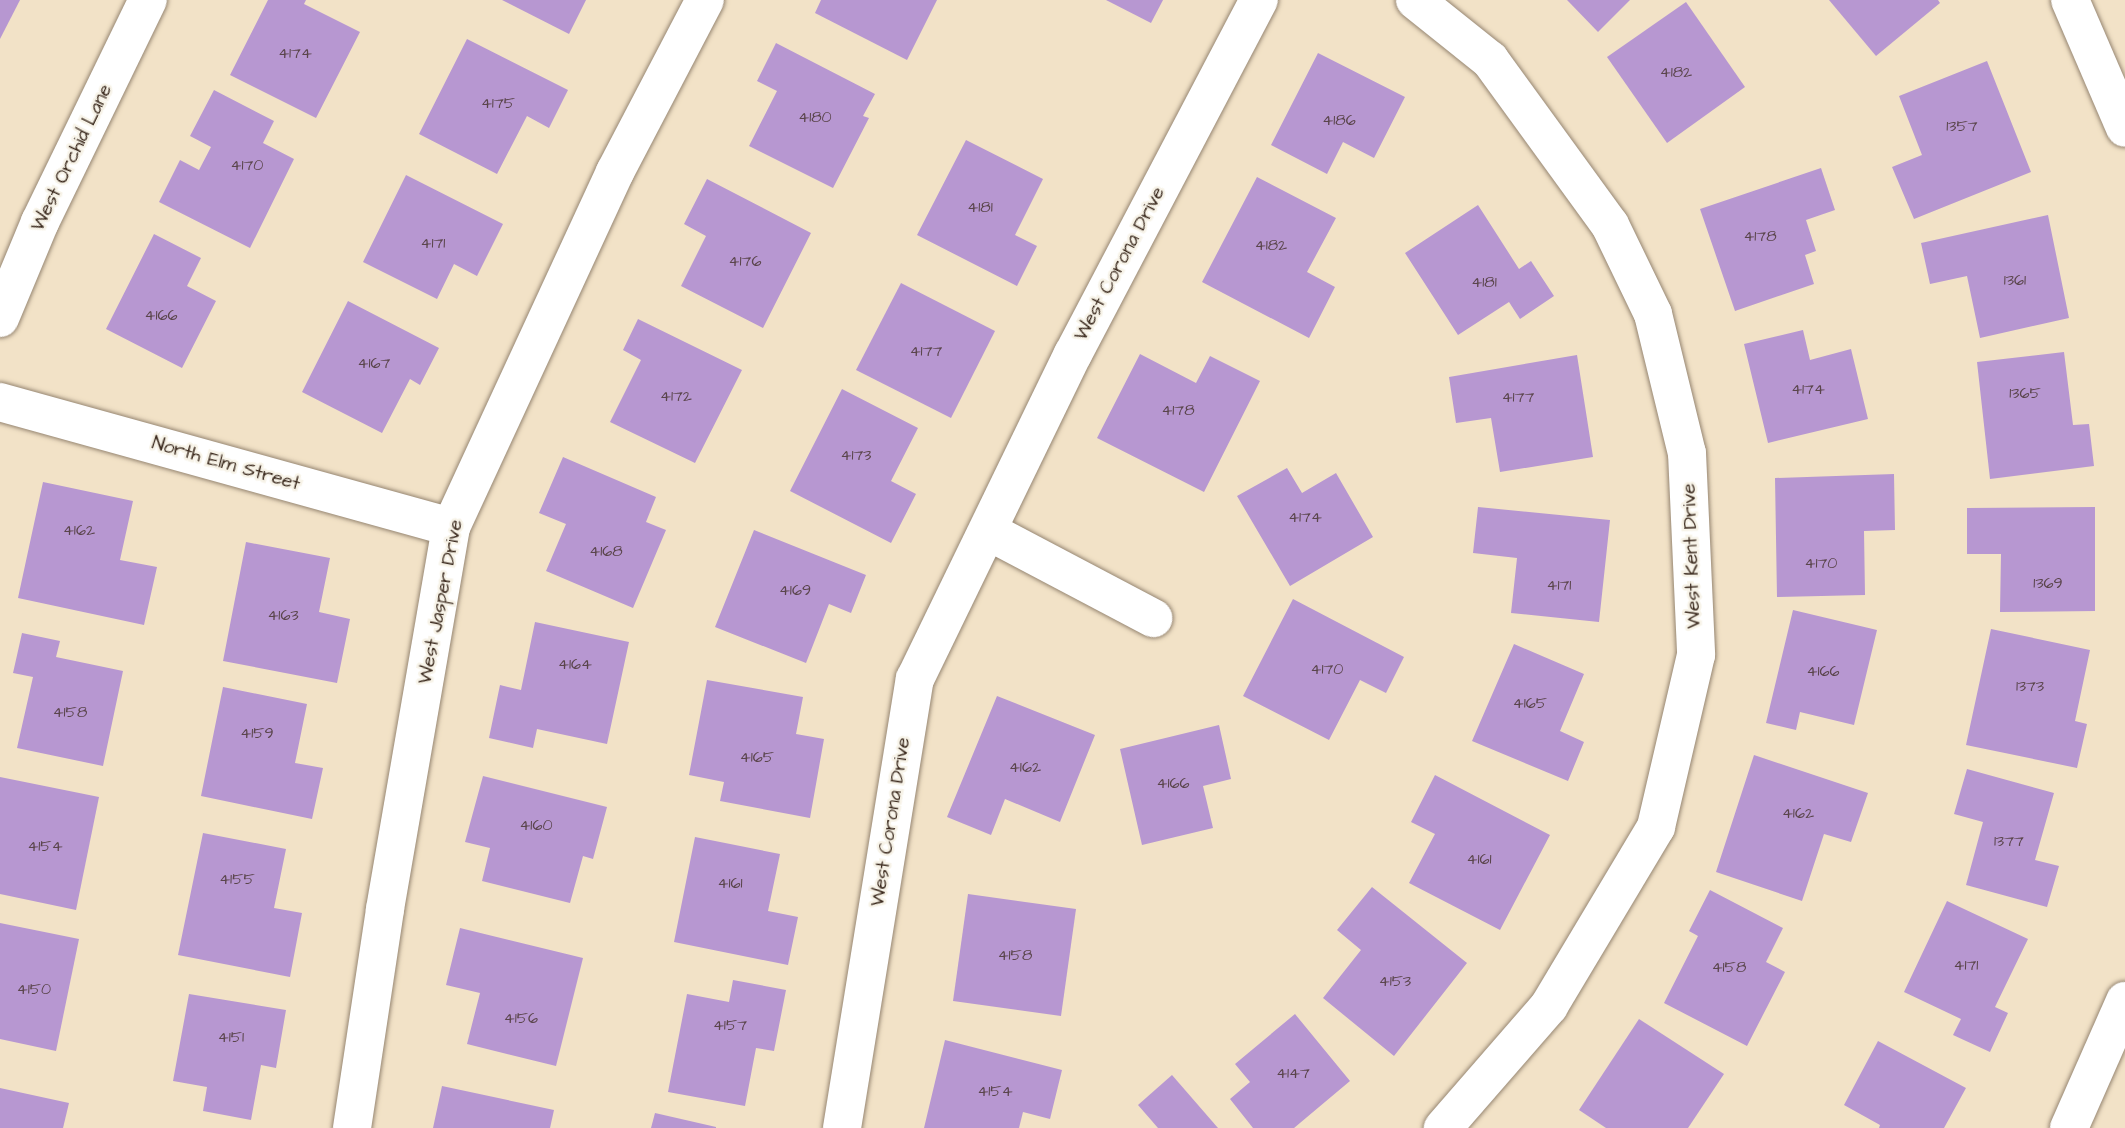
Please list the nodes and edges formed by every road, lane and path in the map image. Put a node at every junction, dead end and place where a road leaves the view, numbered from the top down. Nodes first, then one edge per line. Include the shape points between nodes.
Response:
1 (148, 0) edge
2 (705, 0) edge
3 (1259, 0) edge
4 (1415, 0) edge
5 (2070, 0) edge
6 (2125, 128) edge
7 (0, 318) edge
8 (0, 402) edge
9 (451, 527) junction
10 (988, 531) junction
11 (1153, 618) dead end
12 (2125, 1001) edge
13 (352, 1128) edge
14 (842, 1128) edge
15 (1443, 1128) edge
16 (2069, 1128) edge

1 - 7 street, West Orchid Lane via 40,222
2 - 9 street, West Jasper Drive via 615,172
3 - 10 street, West Corona Drive via 1073,354
4 - 15 street, West Kent Drive via 1490,60 1610,225 1653,314 1687,453 1696,655 1656,827 1549,1006
5 - 6 street
8 - 9 street, North Elm Street
9 - 13 street, West Jasper Drive
10 - 11 street
10 - 14 street, West Corona Drive via 915,679
12 - 16 street

